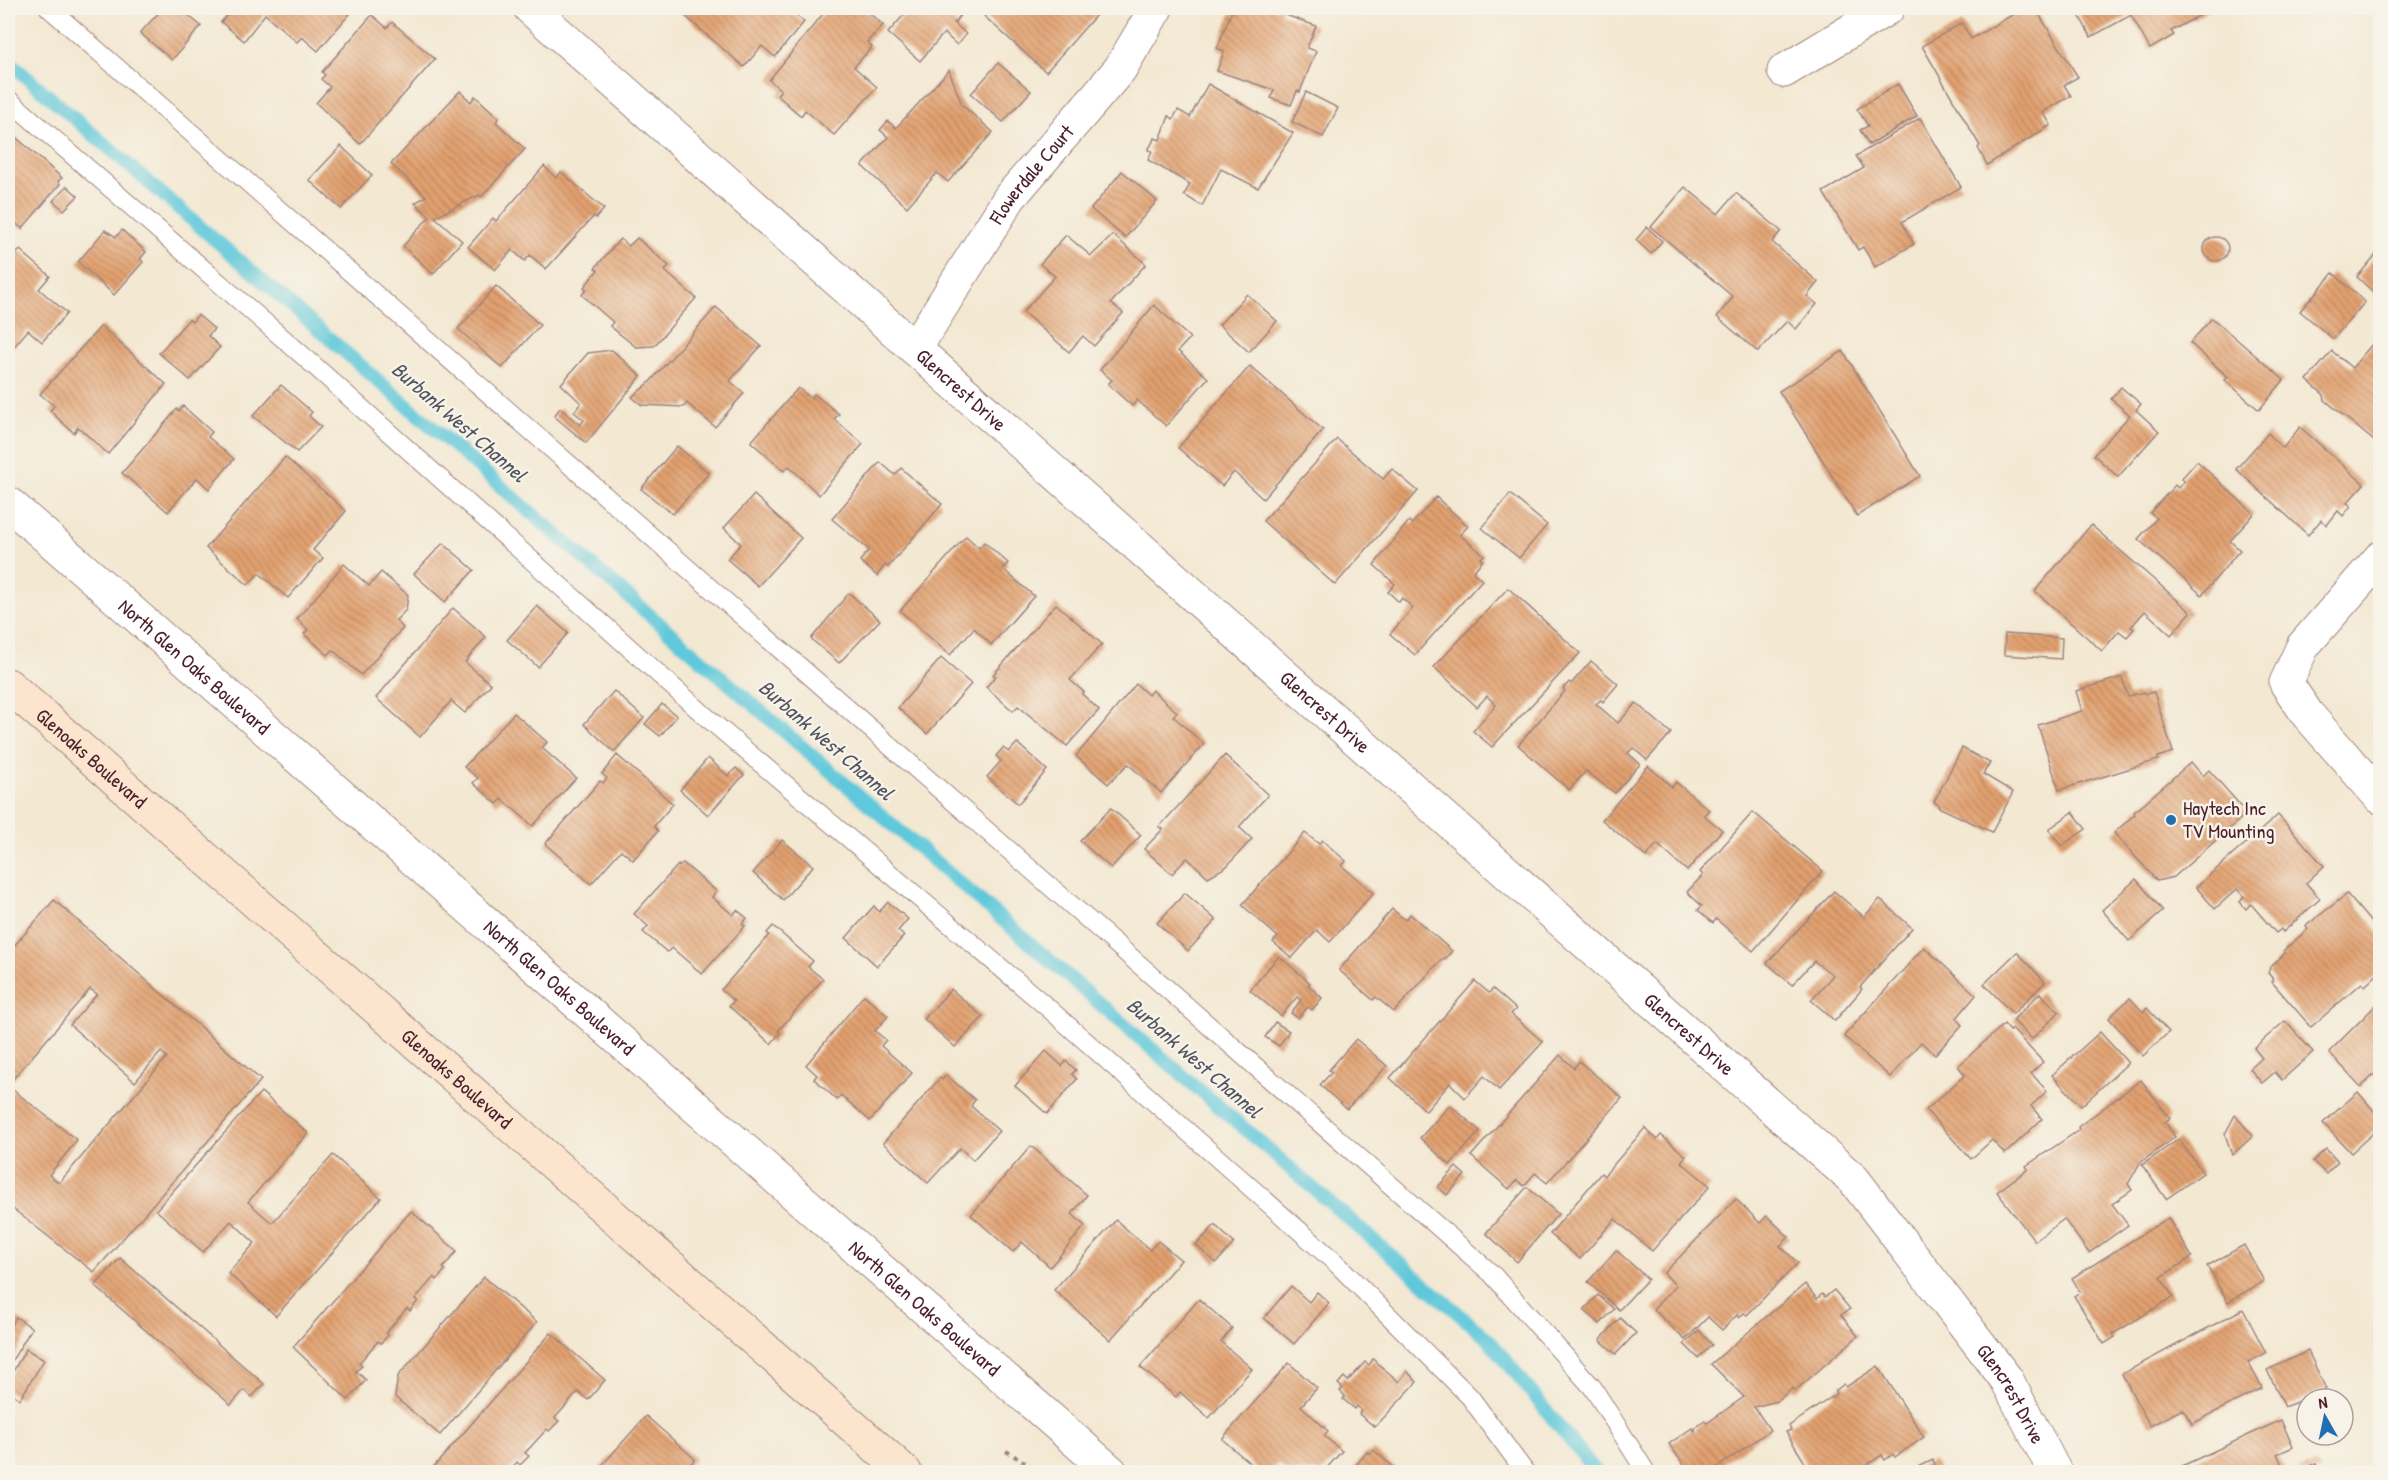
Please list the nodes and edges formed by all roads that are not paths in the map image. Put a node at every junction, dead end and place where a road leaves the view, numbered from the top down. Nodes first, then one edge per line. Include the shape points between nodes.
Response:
1 (49, 8) edge
2 (530, 8) edge
3 (1156, 8) edge
4 (1888, 8) edge
5 (1784, 71) dead end
6 (8, 99) edge
7 (916, 347) junction
8 (8, 503) edge
9 (2380, 558) edge
10 (8, 685) edge
11 (2380, 797) edge
12 (897, 1470) edge
13 (1111, 1473) edge
14 (1525, 1473) edge
15 (1646, 1473) edge
16 (2055, 1473) edge

1 - 15 lane via 1491,1274 1593,1388
2 - 7 street, Glencrest Drive
3 - 7 street, Flowerdale Court via 1120,69 1010,197
4 - 5 street
6 - 14 lane via 309,361 711,721 1047,1007 1337,1264 1470,1397
7 - 16 street, Glencrest Drive via 1854,1180 2007,1380
8 - 13 street, North Glen Oaks Boulevard
9 - 11 street via 2303,646 2286,683 2308,715
10 - 12 main road, Glenoaks Boulevard

